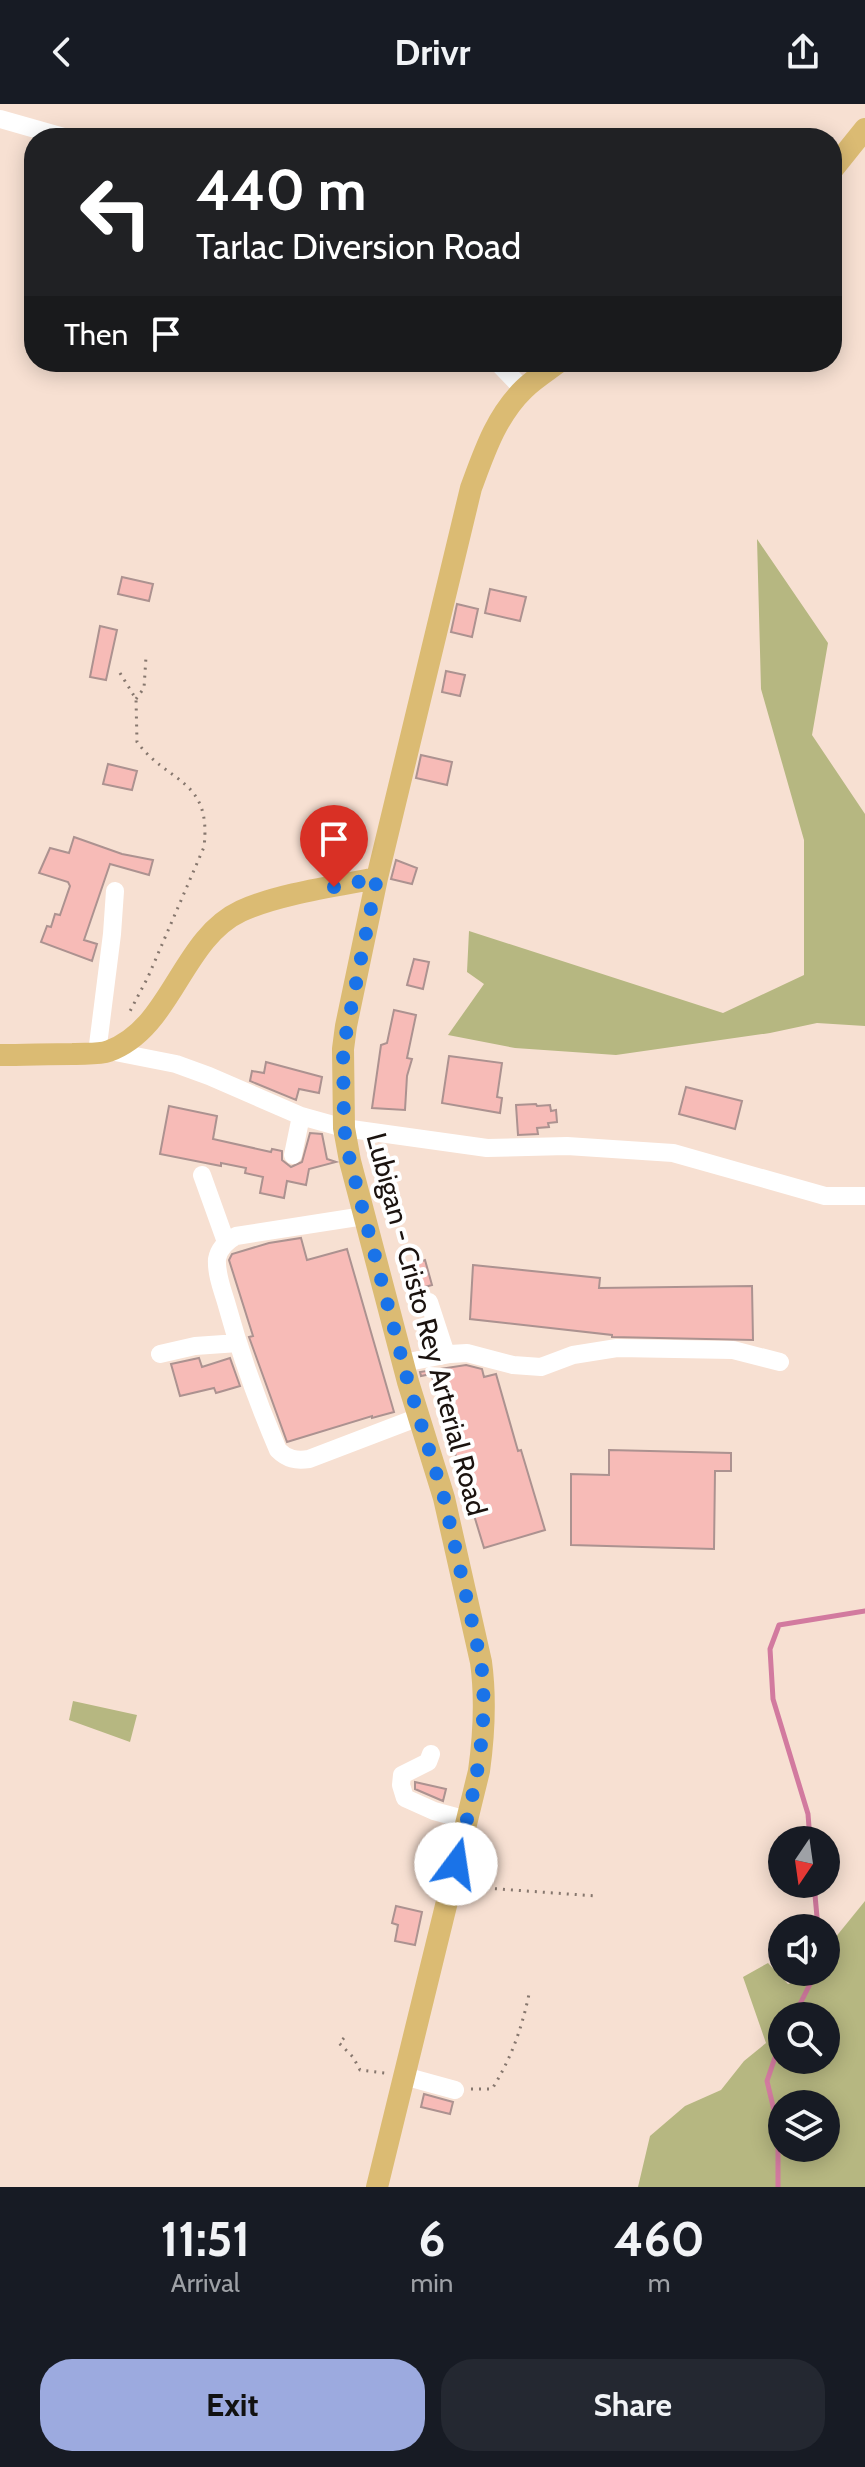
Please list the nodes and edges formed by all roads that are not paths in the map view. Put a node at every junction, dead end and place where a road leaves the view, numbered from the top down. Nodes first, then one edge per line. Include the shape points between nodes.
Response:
1 (0, 119) edge
2 (32, 128) edge
3 (865, 129) edge
4 (842, 158) edge
5 (507, 372) edge
6 (546, 372) edge
7 (523, 389) junction
8 (377, 878) junction
9 (115, 891) dead end
10 (103, 1052) junction
11 (0, 1055) edge
12 (301, 1116) junction
13 (344, 1128) junction
14 (293, 1155) dead end
15 (202, 1175) dead end
16 (865, 1196) edge
17 (364, 1216) junction
18 (226, 1242) junction
19 (429, 1302) dead end
20 (238, 1343) junction
21 (160, 1354) dead end
22 (446, 1354) junction
23 (780, 1362) dead end
24 (403, 1363) junction
25 (419, 1417) junction
26 (431, 1754) dead end
27 (467, 1820) junction
28 (404, 2079) junction
29 (455, 2090) road end
30 (377, 2187) edge

1 - 2 street
3 - 4 main road
5 - 7 street
6 - 7 main road, Lubigan - Cristo Rey Arterial Road
7 - 8 main road, Lubigan - Cristo Rey Arterial Road via 491,436 471,488
8 - 10 main road via 240,911 195,952 158,1012 133,1036
8 - 13 main road, Lubigan - Cristo Rey Arterial Road via 343,1049
9 - 10 street
10 - 11 main road
10 - 12 street via 176,1064
12 - 13 street
12 - 14 street
13 - 16 street via 487,1148 567,1146 673,1153 825,1196
13 - 17 main road, Lubigan - Cristo Rey Arterial Road
15 - 18 street
17 - 18 street via 236,1236
17 - 24 main road, Lubigan - Cristo Rey Arterial Road
18 - 20 street via 217,1260
19 - 22 street
20 - 21 street
20 - 25 street via 254,1393 285,1456 309,1459
22 - 23 street via 467,1353 530,1367 617,1348 733,1350
22 - 24 street
24 - 25 main road, Lubigan - Cristo Rey Arterial Road
25 - 27 main road, Lubigan - Cristo Rey Arterial Road via 444,1498 483,1676 483,1744
26 - 27 street via 428,1762 402,1775 405,1798
27 - 28 main road, Lubigan - Cristo Rey Arterial Road
28 - 29 street
28 - 30 main road, Lubigan - Cristo Rey Arterial Road

